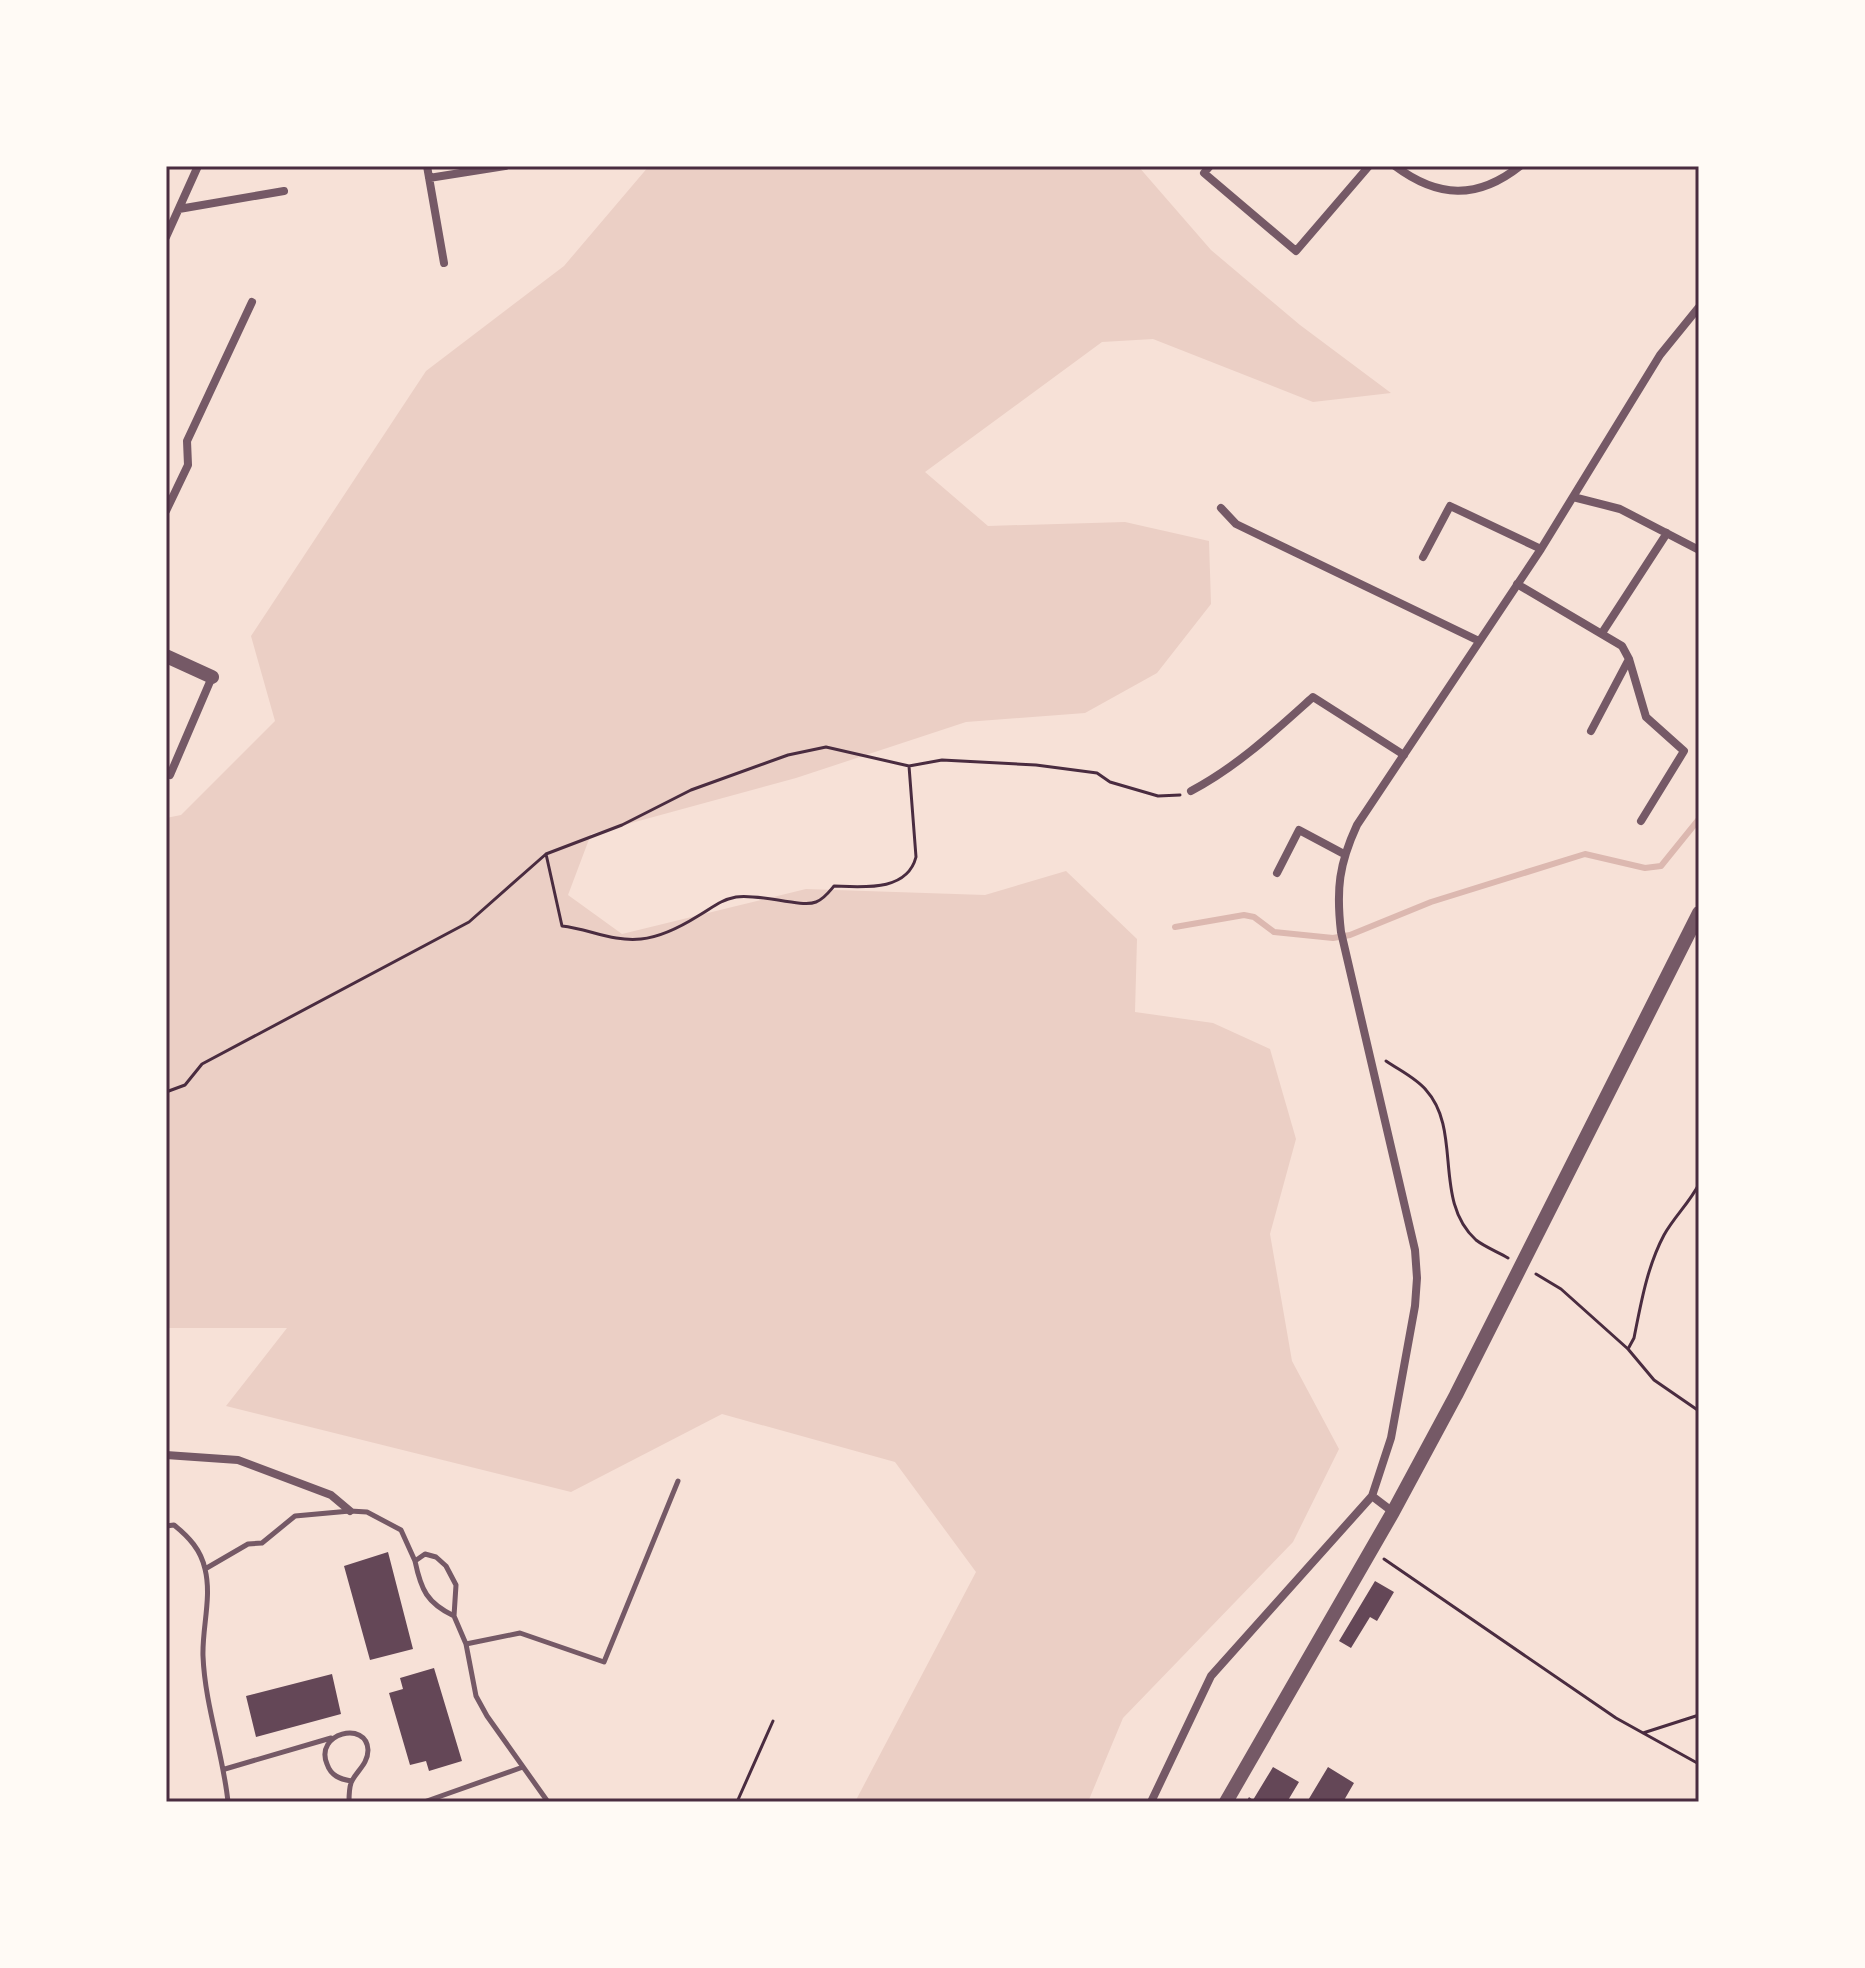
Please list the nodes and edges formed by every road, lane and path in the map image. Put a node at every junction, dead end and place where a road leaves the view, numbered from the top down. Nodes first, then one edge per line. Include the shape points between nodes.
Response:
1 (198, 166) edge
2 (427, 166) edge
3 (505, 166) edge
4 (1210, 166) edge
5 (1369, 166) edge
6 (1395, 166) edge
7 (1520, 166) edge
8 (429, 178) junction
9 (284, 191) dead end
10 (179, 209) junction
11 (166, 237) edge
12 (444, 263) dead end
13 (252, 302) dead end
14 (1699, 307) edge
15 (1573, 497) junction
16 (1221, 508) dead end
17 (166, 511) edge
18 (1667, 533) junction
19 (1541, 549) junction
20 (1699, 550) edge
21 (1423, 557) dead end
22 (1517, 584) junction
23 (1602, 633) junction
24 (1479, 641) junction
25 (166, 656) edge
26 (1629, 659) junction
27 (212, 677) joint
28 (1591, 731) dead end
29 (1404, 755) junction
30 (909, 766) junction
31 (170, 775) dead end
32 (1191, 791) joint
33 (1641, 821) dead end
34 (546, 854) junction
35 (1344, 854) junction
36 (1277, 873) dead end
37 (1699, 913) edge
38 (166, 1092) edge
39 (1699, 1184) edge
40 (1628, 1349) dead end
41 (166, 1455) edge
42 (678, 1481) dead end
43 (1372, 1496) junction
44 (350, 1511) junction
45 (1393, 1512) junction
46 (166, 1526) edge
47 (1371, 1551) junction
48 (415, 1561) junction
49 (205, 1569) junction
50 (454, 1616) junction
51 (466, 1644) junction
52 (1699, 1715) edge
53 (773, 1721) dead end
54 (1643, 1733) junction
55 (333, 1737) junction
56 (1699, 1764) edge
57 (523, 1767) junction
58 (225, 1769) junction
59 (351, 1781) junction
60 (228, 1802) edge
61 (349, 1802) edge
62 (424, 1802) edge
63 (548, 1802) edge
64 (737, 1802) edge
65 (1151, 1802) edge
66 (1226, 1802) edge

1 - 10 street
2 - 8 street
3 - 8 street
4 - 5 street via 1204,173 1296,251
6 - 7 street via 1453,192 1478,190
8 - 12 street
9 - 10 street
10 - 11 street
13 - 17 street via 187,441 188,465
14 - 15 street via 1660,355
15 - 18 street via 1620,509
15 - 19 street
16 - 24 street via 1236,524
18 - 20 street
18 - 23 street
19 - 21 street via 1450,506
19 - 22 street
22 - 23 street
22 - 24 street
23 - 26 street via 1622,646
24 - 29 street
25 - 27 street
26 - 28 street
26 - 33 street via 1646,717 1684,751
27 - 31 street
29 - 32 street via 1313,697 1247,757
29 - 35 street
30 - 32 path via 942,760 1036,765 1097,773 1158,796
30 - 34 path via 826,747 788,755 691,790 622,825
30 - 34 path via 914,868 880,887 834,886 812,904 740,896 720,901 669,932 641,939 596,935 562,926
34 - 38 path via 469,922 202,1064 185,1085
35 - 36 street via 1299,830
35 - 43 street via 1337,896 1341,937 1415,1250 1417,1278 1391,1438
37 - 45 street
39 - 40 path via 1653,1256
41 - 44 street via 238,1460 331,1495
42 - 51 lane via 604,1662 520,1633
43 - 45 street
43 - 65 street via 1211,1676
44 - 48 lane via 367,1512 401,1530
44 - 49 lane via 295,1516 262,1543 248,1544
45 - 47 street
46 - 49 lane via 174,1525 191,1538
47 - 54 path
47 - 66 street
48 - 50 lane via 433,1606
48 - 50 lane via 425,1554 446,1566 456,1585
49 - 58 lane via 205,1678
50 - 51 lane
51 - 57 lane via 476,1696
52 - 54 path
53 - 64 path
54 - 56 path
55 - 58 lane
55 - 59 lane via 325,1760 333,1774
55 - 59 lane via 352,1733 365,1740 367,1756
57 - 62 lane
57 - 63 lane
58 - 60 lane
59 - 61 lane

